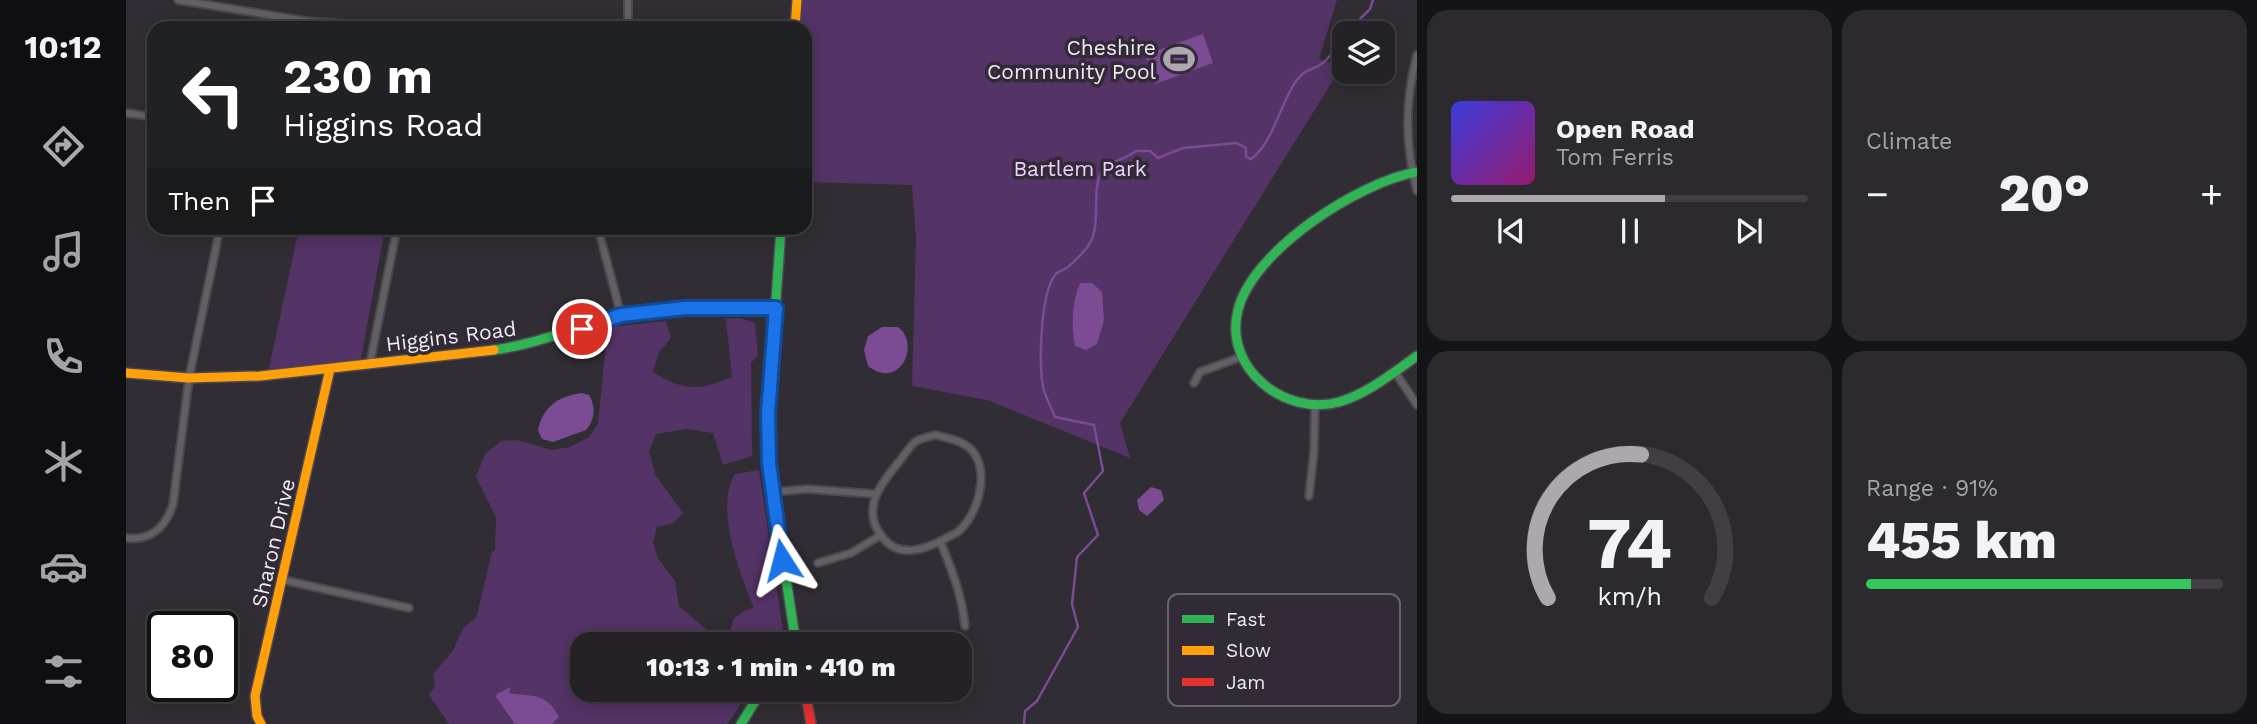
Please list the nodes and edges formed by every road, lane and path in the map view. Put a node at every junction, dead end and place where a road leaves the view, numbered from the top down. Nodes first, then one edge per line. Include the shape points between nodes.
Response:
1 (178, 0) edge
2 (628, 0) edge
3 (797, 0) edge
4 (306, 21) edge
5 (628, 21) edge
6 (796, 21) edge
7 (1417, 55) edge
8 (126, 113) edge
9 (147, 116) edge
10 (1415, 172) edge
11 (1417, 191) edge
12 (219, 235) edge
13 (396, 235) edge
14 (600, 235) edge
15 (781, 235) edge
16 (776, 308) junction
17 (621, 315) junction
18 (1417, 356) edge
19 (1241, 357) junction
20 (370, 363) junction
21 (330, 369) junction
22 (1395, 372) junction
23 (126, 373) edge
24 (189, 378) junction
25 (1194, 383) dead end
26 (1417, 405) edge
27 (1315, 406) junction
28 (771, 492) junction
29 (876, 494) junction
30 (1309, 496) dead end
31 (881, 535) junction
32 (126, 538) edge
33 (940, 541) junction
34 (818, 563) dead end
35 (284, 580) junction
36 (409, 608) dead end
37 (965, 626) dead end
38 (794, 632) edge
39 (755, 702) edge
40 (807, 702) edge
41 (261, 724) edge
42 (741, 724) edge
43 (810, 724) edge

1 - 4 street
2 - 5 street
3 - 6 main road
7 - 10 street via 1408,110
8 - 9 street
10 - 11 street
10 - 19 main road via 1333,206 1266,264 1244,293 1238,311 1235,329
12 - 24 street
13 - 20 street
14 - 17 street
15 - 16 main road
16 - 17 main road, Higgins Road via 685,308
16 - 28 main road via 768,414
17 - 20 main road, Higgins Road via 539,342
18 - 22 main road
19 - 25 street via 1200,372
19 - 27 main road via 1252,376 1274,394
20 - 21 main road, Higgins Road
21 - 24 main road, Higgins Road
21 - 35 main road, Sharon Drive
22 - 26 street
22 - 27 main road via 1339,402
23 - 24 main road, Higgins Road
24 - 32 street via 168,520 154,534
27 - 30 street
28 - 29 street via 807,489
28 - 38 main road
29 - 31 street via 874,523
29 - 33 street via 917,440 935,435 956,440 973,451 982,474 976,507 959,531
31 - 33 street via 902,551 923,550
31 - 34 street via 851,553
33 - 37 street via 956,578
35 - 36 street
35 - 41 main road, Sharon Drive via 255,696
39 - 42 main road
40 - 43 main road

